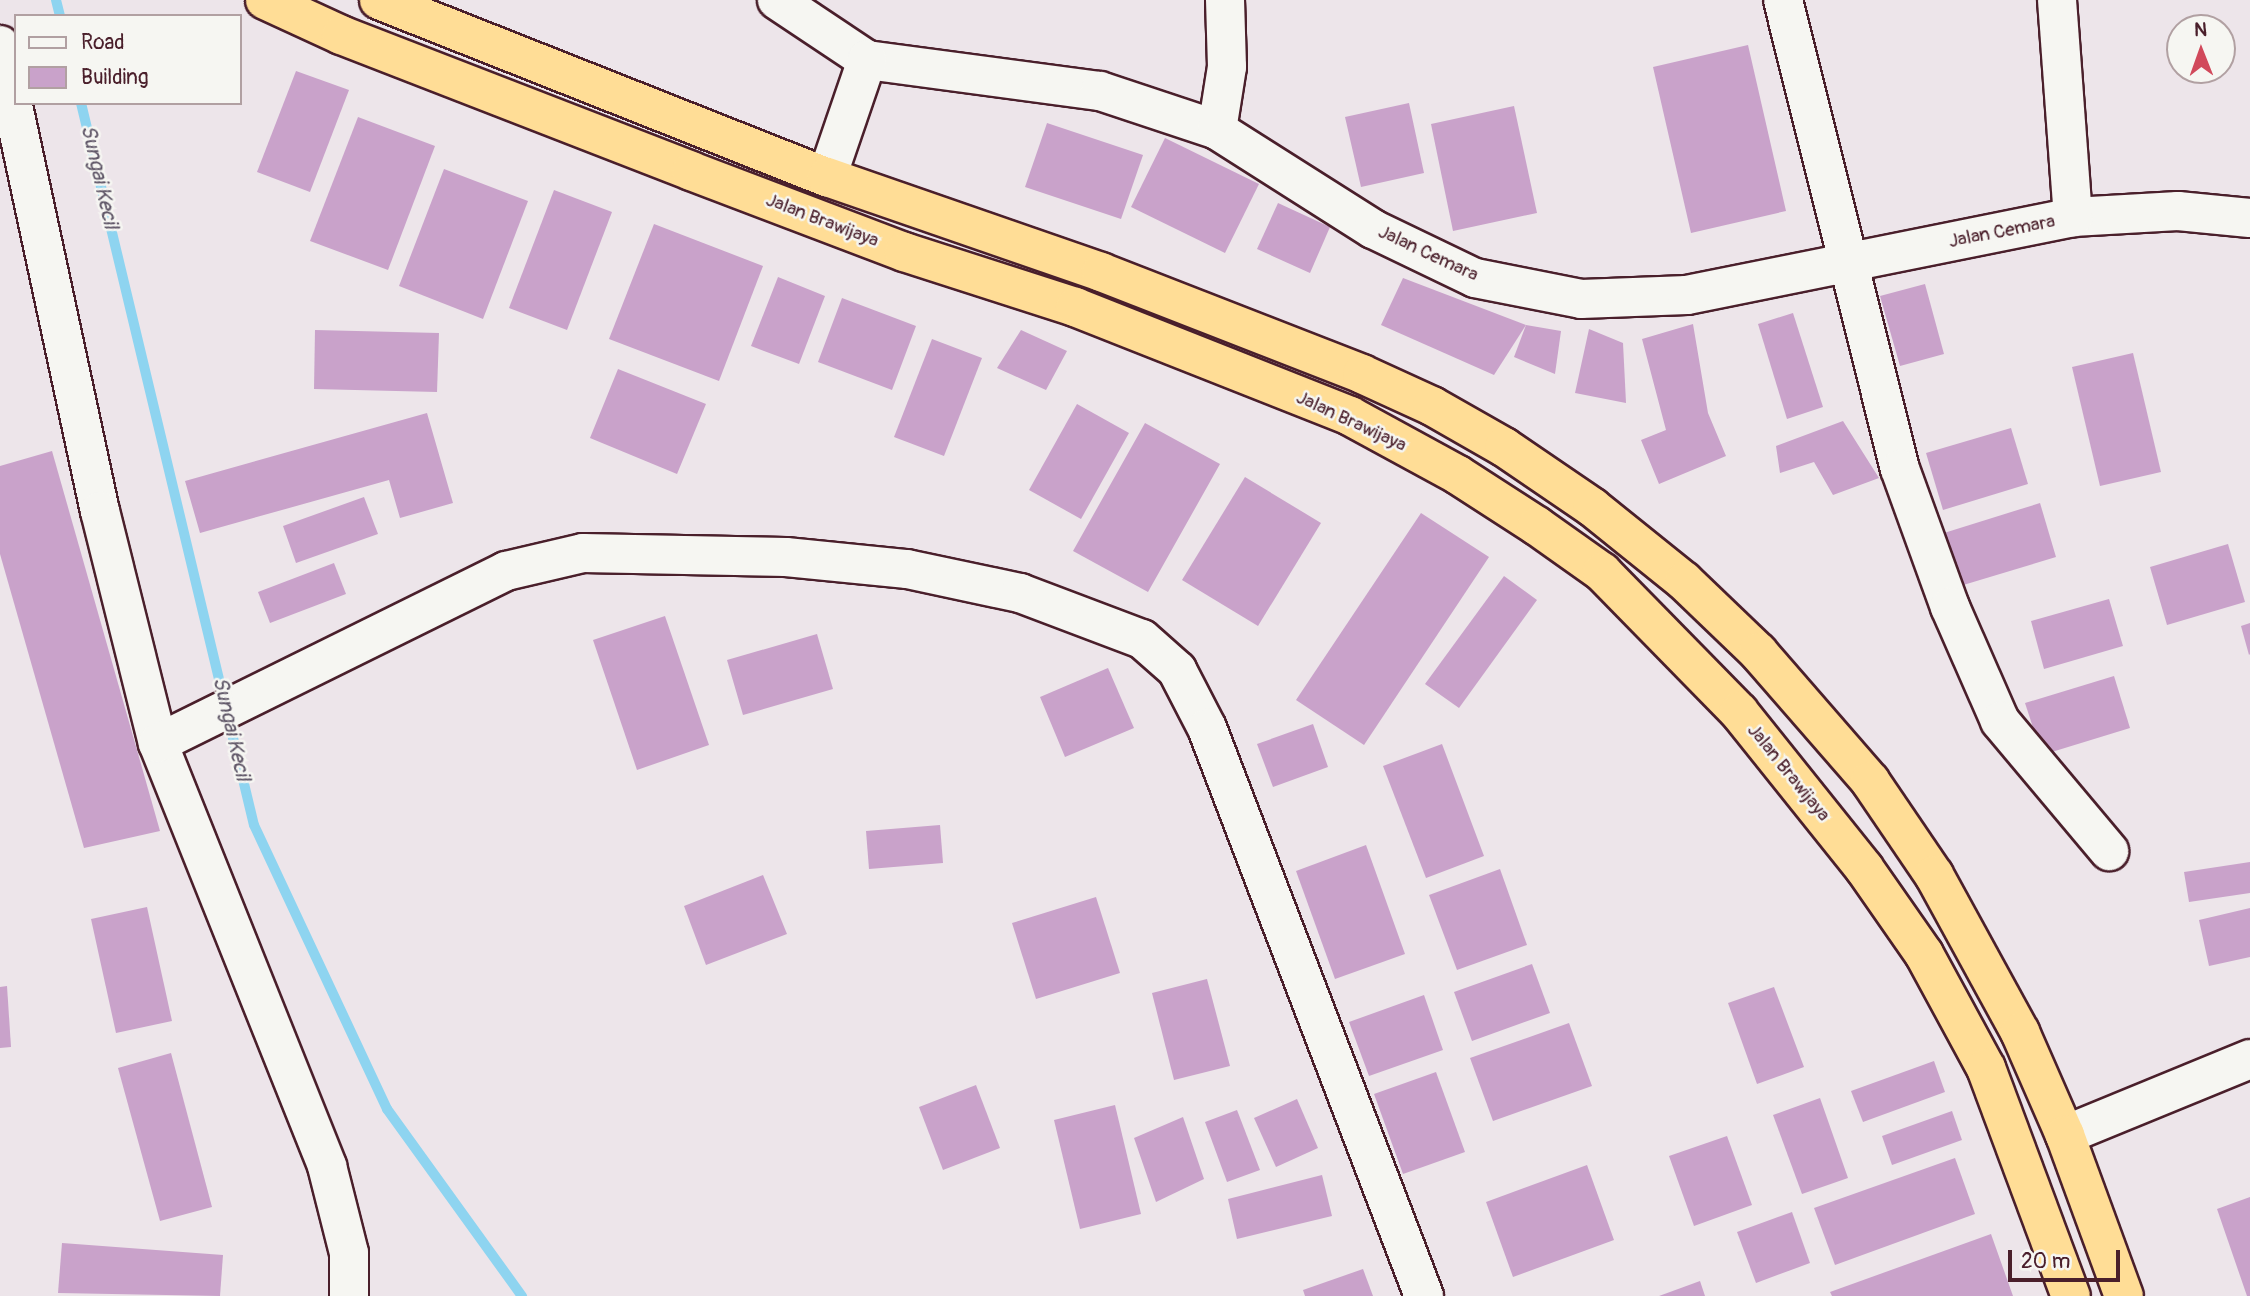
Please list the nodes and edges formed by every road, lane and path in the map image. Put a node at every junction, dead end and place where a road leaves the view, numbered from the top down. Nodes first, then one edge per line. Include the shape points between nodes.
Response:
1 (265, 0) edge
2 (379, 0) edge
3 (777, 0) edge
4 (1225, 0) edge
5 (1783, 0) edge
6 (2057, 0) edge
7 (0, 45) edge
8 (867, 60) junction
9 (1217, 130) junction
10 (827, 177) junction
11 (2073, 217) junction
12 (2250, 218) edge
13 (1847, 263) junction
14 (158, 744) junction
15 (2109, 851) dead end
16 (2250, 1059) edge
17 (2065, 1135) junction
18 (349, 1296) edge
19 (1424, 1296) edge
20 (2070, 1296) edge
21 (2124, 1296) edge

1 - 20 highway, Jalan Brawijaya via 341,35 691,171 904,252 1075,307 1350,416 1458,475 1602,572 1739,712 1864,867 1924,954 1986,1068
2 - 10 highway
3 - 8 street, Jalan Cemara
4 - 9 street via 1227,67
5 - 13 street
6 - 11 street
7 - 14 street via 100,511
8 - 9 street, Jalan Cemara via 1100,91
8 - 10 street
9 - 13 street, Jalan Cemara via 1373,229 1475,278 1523,290 1581,299 1687,295
10 - 17 highway via 1101,272 1362,374 1432,406 1504,447 1592,507 1684,581 1758,652 1870,781 1934,875 1976,948
11 - 12 street, Jalan Cemara via 2178,211
11 - 13 street, Jalan Cemara
13 - 15 street via 1900,470 1950,607 2000,721
14 - 18 street via 327,1166 349,1253
14 - 19 street via 506,571 583,553 786,556 907,569 1020,593 1142,639 1177,670 1207,728
16 - 17 street
17 - 21 highway

